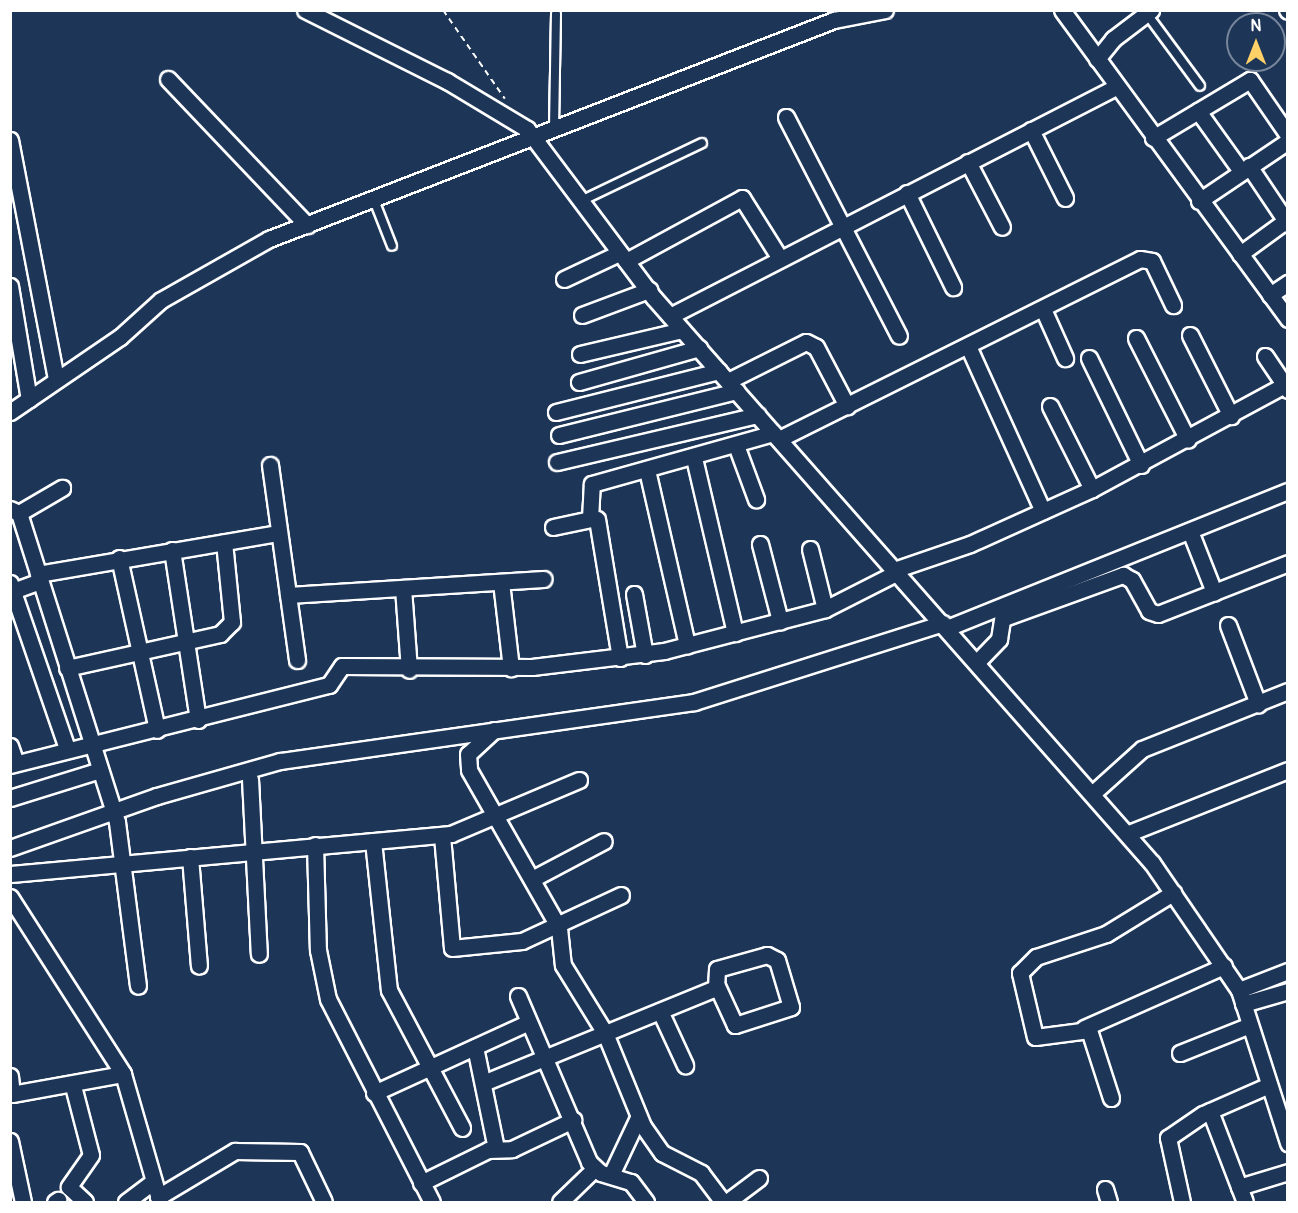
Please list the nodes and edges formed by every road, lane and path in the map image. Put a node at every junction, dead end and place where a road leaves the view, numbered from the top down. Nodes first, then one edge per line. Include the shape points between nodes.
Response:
1 (304, 10) edge
2 (443, 10) edge
3 (885, 10) edge
4 (1062, 10) edge
5 (1149, 12) edge
6 (556, 14) dead end
7 (1097, 59) junction
8 (168, 79) dead end
9 (1200, 86) dead end
10 (1116, 87) junction
11 (1198, 111) junction
12 (786, 117) dead end
13 (519, 121) junction
14 (554, 128) junction
15 (1030, 130) junction
16 (1287, 135) edge
17 (531, 137) junction
18 (1153, 138) junction
19 (10, 140) edge
20 (1287, 141) edge
21 (702, 143) dead end
22 (968, 162) junction
23 (1245, 169) junction
24 (907, 193) junction
25 (1065, 198) dead end
26 (374, 200) junction
27 (581, 201) junction
28 (1199, 201) junction
29 (1287, 221) edge
30 (307, 225) junction
31 (843, 225) junction
32 (1002, 228) dead end
33 (392, 246) dead end
34 (1240, 254) junction
35 (623, 257) junction
36 (780, 257) junction
37 (564, 279) dead end
38 (1287, 283) edge
39 (10, 286) edge
40 (953, 287) dead end
41 (649, 290) junction
42 (1270, 295) junction
43 (1173, 305) dead end
44 (1043, 309) junction
45 (582, 315) dead end
46 (670, 316) junction
47 (1287, 319) edge
48 (682, 330) junction
49 (1190, 335) dead end
50 (900, 336) dead end
51 (1136, 338) dead end
52 (968, 346) junction
53 (699, 348) junction
54 (580, 354) dead end
55 (1265, 356) dead end
56 (1065, 358) dead end
57 (1089, 358) dead end
58 (56, 380) junction
59 (728, 381) junction
60 (579, 382) dead end
61 (1286, 388) edge
62 (29, 399) junction
63 (847, 406) junction
64 (1050, 406) dead end
65 (10, 412) edge
66 (556, 412) dead end
67 (758, 415) junction
68 (1231, 416) junction
69 (560, 435) dead end
70 (776, 436) junction
71 (1188, 440) junction
72 (736, 445) junction
73 (694, 458) junction
74 (557, 462) dead end
75 (270, 465) dead end
76 (1141, 465) junction
77 (647, 470) junction
78 (62, 488) dead end
79 (1092, 489) junction
80 (1287, 491) edge
81 (756, 499) dead end
82 (15, 511) edge
83 (1043, 511) junction
84 (597, 519) dead end
85 (553, 527) dead end
86 (1190, 531) junction
87 (279, 533) junction
88 (224, 542) junction
89 (760, 544) dead end
90 (810, 549) dead end
91 (172, 550) junction
92 (119, 558) junction
93 (1287, 562) edge
94 (895, 572) junction
95 (39, 577) junction
96 (543, 579) dead end
97 (501, 582) junction
98 (403, 588) junction
99 (11, 589) edge
100 (1214, 592) junction
101 (634, 594) dead end
102 (288, 595) junction
103 (1004, 601) junction
104 (825, 609) junction
105 (1004, 618) junction
106 (780, 621) junction
107 (942, 622) junction
108 (1228, 625) dead end
109 (735, 633) junction
110 (186, 638) junction
111 (687, 645) junction
112 (139, 648) junction
113 (645, 655) junction
114 (620, 658) junction
115 (297, 660) dead end
116 (977, 662) junction
117 (67, 668) junction
118 (511, 668) junction
119 (409, 670) junction
120 (1287, 691) edge
121 (1258, 704) junction
122 (198, 720) junction
123 (157, 730) junction
124 (494, 730) junction
125 (90, 744) junction
126 (10, 746) edge
127 (67, 749) junction
128 (13, 764) edge
129 (100, 770) junction
130 (1287, 770) edge
131 (250, 778) dead end
132 (579, 780) dead end
133 (1093, 793) junction
134 (10, 798) edge
135 (114, 810) junction
136 (495, 818) junction
137 (1129, 833) junction
138 (442, 836) junction
139 (373, 841) junction
140 (604, 841) dead end
141 (315, 846) junction
142 (10, 848) edge
143 (250, 851) junction
144 (190, 857) junction
145 (124, 863) junction
146 (10, 874) edge
147 (532, 879) junction
148 (1173, 893) junction
149 (621, 896) dead end
150 (10, 897) edge
151 (559, 928) junction
152 (259, 954) dead end
153 (199, 966) dead end
154 (1224, 966) junction
155 (1287, 971) edge
156 (138, 986) dead end
157 (717, 986) junction
158 (1287, 991) edge
159 (518, 996) dead end
160 (1241, 997) junction
161 (660, 1011) junction
162 (529, 1022) junction
163 (1250, 1025) junction
164 (1084, 1028) junction
165 (604, 1033) junction
166 (475, 1047) junction
167 (1180, 1053) dead end
168 (544, 1057) junction
169 (685, 1065) dead end
170 (430, 1068) junction
171 (123, 1074) junction
172 (10, 1076) edge
173 (483, 1083) junction
174 (1269, 1085) junction
175 (73, 1086) junction
176 (374, 1093) junction
177 (11, 1098) edge
178 (1111, 1098) dead end
179 (1210, 1111) junction
180 (638, 1118) junction
181 (573, 1120) junction
182 (462, 1128) dead end
183 (10, 1141) edge
184 (1287, 1143) edge
185 (496, 1148) junction
186 (594, 1169) junction
187 (1287, 1172) edge
188 (611, 1175) junction
189 (759, 1178) dead end
190 (421, 1183) junction
191 (1239, 1187) junction
192 (157, 1194) edge
193 (23, 1203) edge
194 (85, 1203) edge
195 (126, 1203) edge
196 (324, 1203) edge
197 (432, 1203) edge
198 (560, 1203) edge
199 (646, 1203) edge
200 (725, 1203) edge
201 (1182, 1203) edge
202 (1245, 1203) edge

1 - 13 street
2 - 13 path
3 - 14 street via 834,20
4 - 7 street
5 - 7 street via 1113,39
5 - 9 lane
6 - 14 lane
7 - 10 street
8 - 30 street
10 - 15 street
10 - 18 street
11 - 16 street via 1252,80
11 - 18 street
11 - 23 street
12 - 31 street
13 - 17 street
14 - 17 street
15 - 22 street
15 - 25 street
17 - 26 street
17 - 27 street
18 - 28 street
19 - 58 street
20 - 23 street
21 - 27 lane
22 - 24 street
22 - 32 street
23 - 28 street
23 - 29 street
24 - 31 street
24 - 40 street
26 - 30 street
26 - 33 lane
27 - 35 street
28 - 34 street
29 - 34 street
30 - 58 street via 218,264
31 - 36 street
31 - 50 street
34 - 42 street
35 - 36 street via 742,198
35 - 37 street
35 - 41 street
36 - 46 street
38 - 42 street
39 - 62 street
41 - 45 street
41 - 46 street
42 - 47 street
43 - 44 street via 1152,261 1144,257
44 - 52 street
44 - 56 street
46 - 48 street
48 - 53 street
48 - 54 street
49 - 68 street
51 - 71 street
52 - 63 street
52 - 83 street
53 - 59 street
53 - 60 street
55 - 61 street
57 - 76 street
58 - 62 street
59 - 63 street via 806,342 816,347
59 - 66 street
59 - 67 street
59 - 69 street
61 - 68 street
62 - 65 street
63 - 70 street
64 - 79 street
67 - 70 street
67 - 74 street
68 - 71 street
70 - 72 street
70 - 94 street
71 - 76 street
72 - 73 street
72 - 81 street
73 - 77 street
73 - 109 street
75 - 87 street
76 - 79 street
77 - 85 street via 592,484 590,519
77 - 111 street
78 - 82 street
79 - 83 street
80 - 86 street
82 - 95 street
83 - 94 street
84 - 114 street
86 - 100 street
86 - 103 street
87 - 88 street
87 - 102 street
88 - 91 street
88 - 110 street via 232,622 220,634
89 - 106 street
90 - 104 street
91 - 92 street
91 - 110 street
92 - 95 street
92 - 112 street
93 - 100 street
94 - 104 street via 866,593
94 - 107 street
95 - 99 street
95 - 117 street
96 - 97 street
97 - 98 street
97 - 118 street
98 - 102 street
98 - 119 street
99 - 127 street
100 - 105 street via 1153,614 1132,580 1119,576
101 - 113 street
102 - 115 street
103 - 105 street
103 - 107 street
104 - 106 street
105 - 116 street via 999,639
106 - 109 street
107 - 116 street
107 - 124 street via 694,702
108 - 121 street
109 - 111 street
110 - 112 street
110 - 122 street
111 - 113 street
112 - 117 street
112 - 123 street
113 - 114 street
114 - 118 street
116 - 133 street
117 - 125 street
118 - 119 street
119 - 122 street via 342,666 329,685
120 - 121 street
121 - 133 street via 1142,749
122 - 123 street
123 - 125 street
124 - 135 street via 280,761
124 - 136 street via 473,747 467,762
125 - 127 street
125 - 129 street
126 - 128 street
127 - 128 street
129 - 134 street
129 - 135 street
130 - 137 street
131 - 143 street
132 - 136 street
133 - 137 street
135 - 142 street
135 - 145 street
136 - 138 street
136 - 147 street
137 - 148 street
138 - 139 street
138 - 151 street via 452,948 501,945
139 - 141 street
139 - 170 street via 386,980
140 - 147 street
141 - 143 street
141 - 176 street via 318,950 327,999
143 - 144 street
143 - 152 street
144 - 145 street
144 - 153 street
145 - 146 street
145 - 156 street
147 - 151 street
148 - 154 street
148 - 164 street via 1100,937 1025,964 1019,981 1035,1037
149 - 151 street
150 - 171 street
151 - 165 street via 563,965
154 - 160 street
154 - 164 street
155 - 160 street
157 - 157 street via 735,1026 790,1007 771,956 717,969
157 - 161 street
158 - 160 street
159 - 162 street
160 - 163 street
161 - 165 street
161 - 169 street
162 - 166 street
162 - 168 street
163 - 167 street
163 - 174 street
164 - 178 street via 1090,1033
165 - 168 street
165 - 180 street
166 - 170 street
166 - 173 street
168 - 173 street
168 - 181 street
170 - 176 street
170 - 182 street
171 - 175 street
171 - 192 street
172 - 177 street
173 - 185 street
174 - 179 street
174 - 184 street
175 - 177 street
175 - 194 street via 91,1155 69,1186
176 - 190 street
179 - 191 street
179 - 201 street via 1168,1138
180 - 188 street
180 - 200 street via 656,1147 701,1173
181 - 185 street via 512,1149
181 - 186 street
183 - 193 street
185 - 190 street
186 - 188 street
186 - 198 street
187 - 191 street
188 - 199 street via 631,1182
189 - 200 street
190 - 197 street
191 - 202 street
192 - 195 street
192 - 196 street via 235,1151 300,1152

